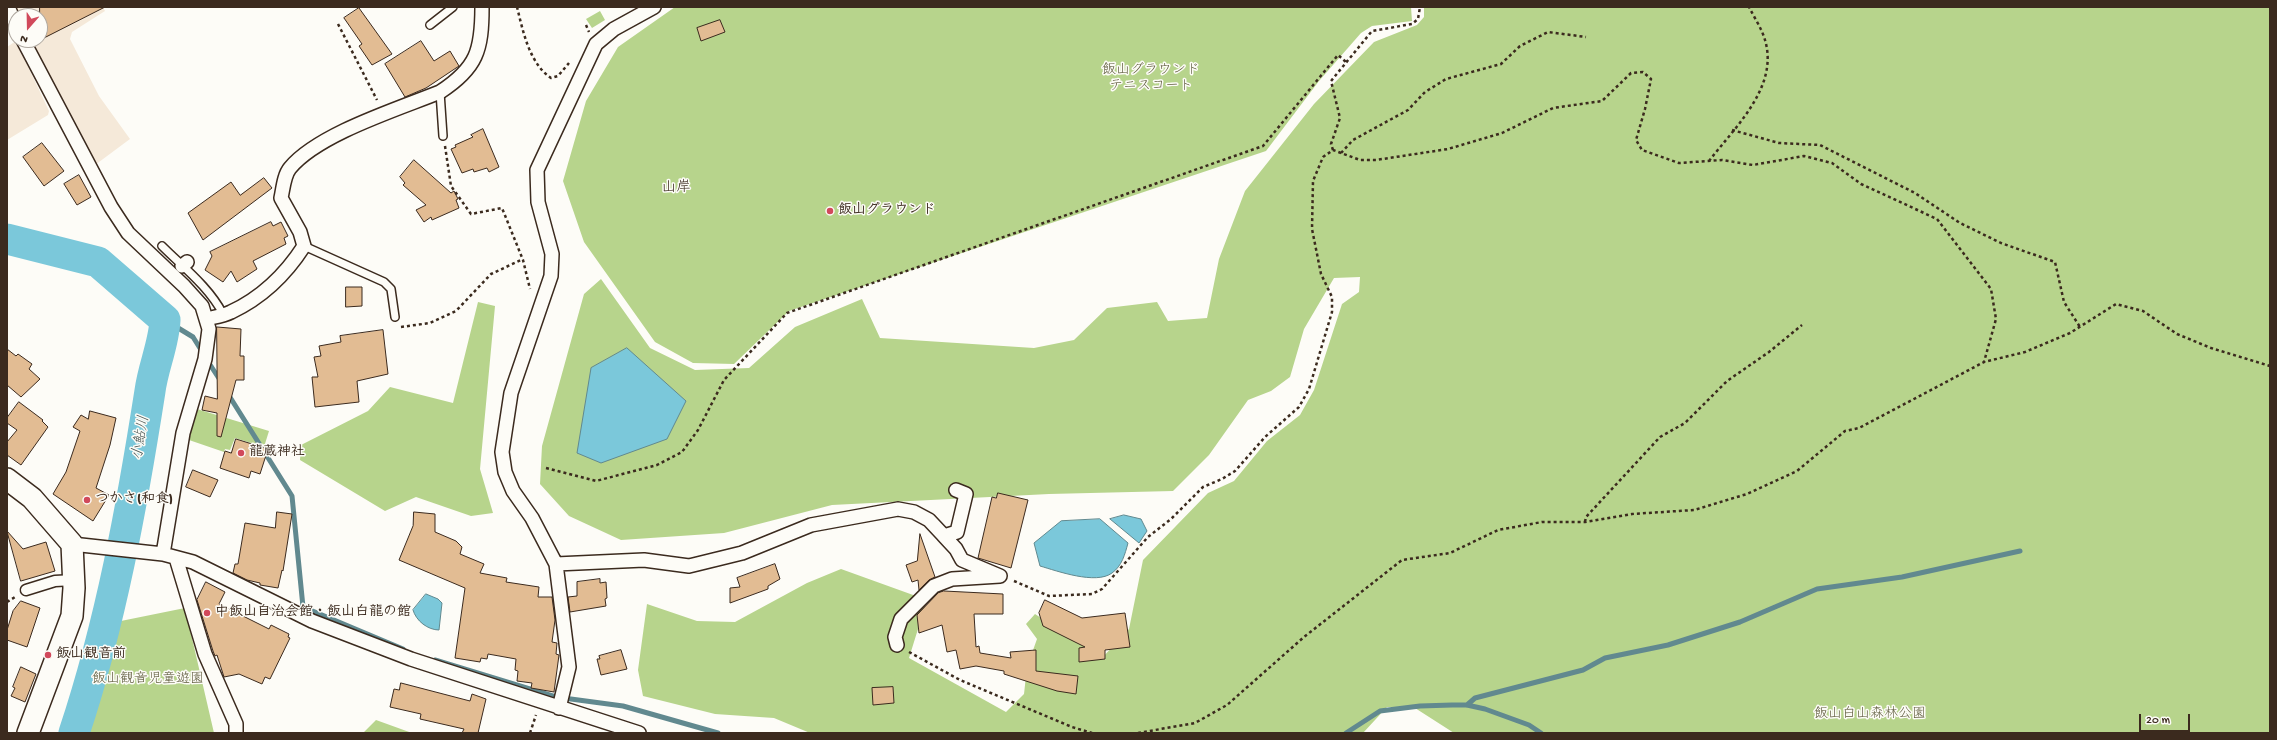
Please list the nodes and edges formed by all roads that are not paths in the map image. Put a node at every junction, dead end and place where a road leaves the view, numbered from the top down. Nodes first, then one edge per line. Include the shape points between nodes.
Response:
1 (453, 7) edge
2 (482, 7) edge
3 (654, 7) edge
4 (430, 25) dead end
5 (27, 48) edge
6 (440, 92) junction
7 (443, 136) road end
8 (162, 246) dead end
9 (304, 246) junction
10 (223, 314) junction
11 (395, 317) road end
12 (206, 319) junction
13 (10, 487) edge
14 (956, 490) dead end
15 (943, 535) junction
16 (82, 546) junction
17 (157, 554) junction
18 (176, 558) junction
19 (556, 564) junction
20 (74, 580) junction
21 (26, 590) dead end
22 (897, 645) road end
23 (559, 708) junction
24 (28, 733) edge
25 (236, 733) edge
26 (639, 733) edge

1 - 4 lane
2 - 6 street via 479,42 474,62 467,71
3 - 19 street via 614,29 596,44 537,170 538,202 552,254 551,276 511,393 502,452 505,472 513,491 532,518
5 - 12 street via 111,207 128,233 198,301
6 - 7 lane
6 - 9 street via 326,140 308,152 288,171 281,198 300,232
8 - 10 lane via 185,264 215,300
9 - 10 street via 277,281
9 - 11 lane via 384,282 390,288
10 - 12 street
12 - 17 street via 209,329 205,358 183,433
13 - 16 main road via 32,498
14 - 15 street via 966,494 956,532
15 - 19 street via 929,520 914,512 898,509 811,525 742,553 689,566 644,560
15 - 22 street via 962,560 1000,576 952,579 934,586 901,619 895,637
16 - 17 street
16 - 20 main road
17 - 18 street
18 - 23 street via 192,562 326,626 412,659
18 - 25 street via 205,654 236,724
19 - 23 street via 569,667
20 - 21 street via 55,581
20 - 24 main road via 72,616
23 - 26 street

